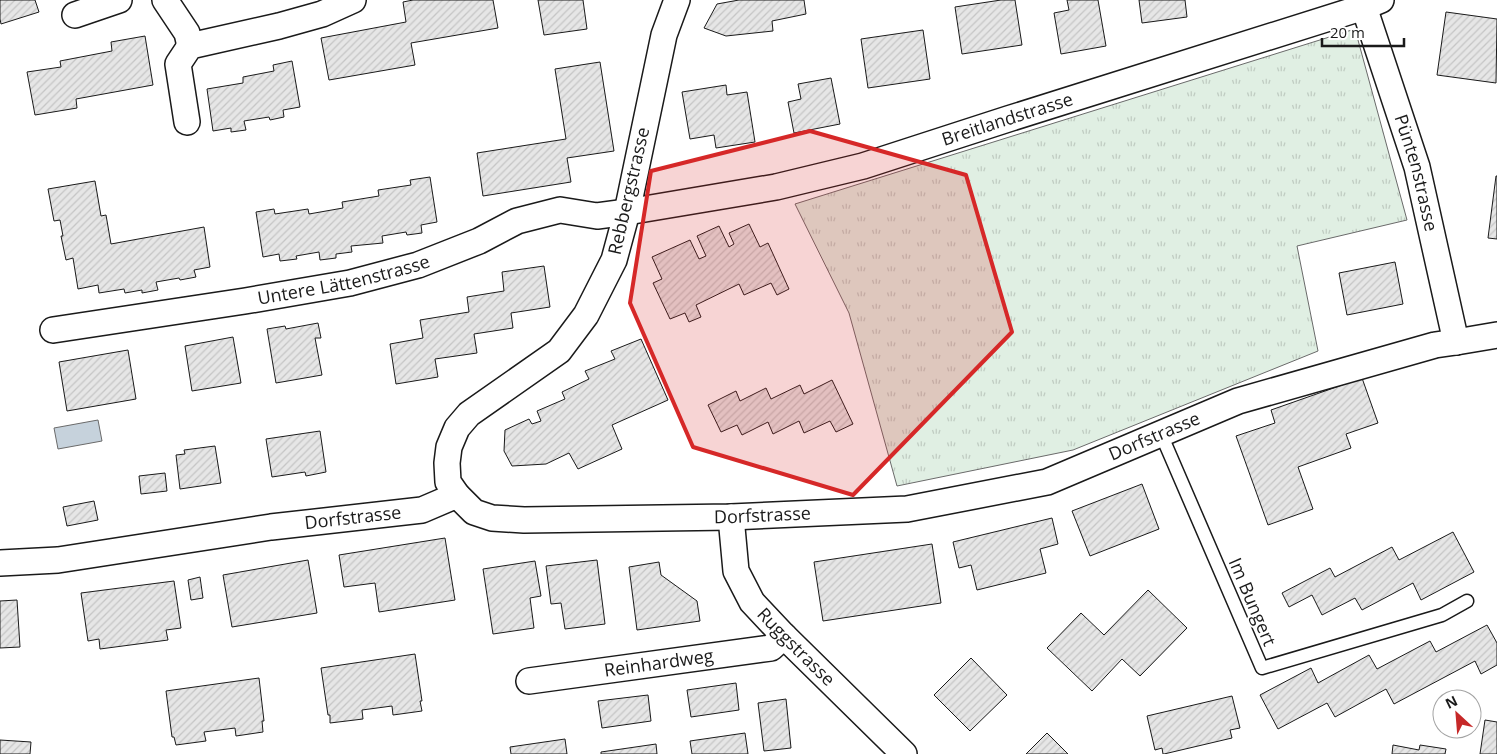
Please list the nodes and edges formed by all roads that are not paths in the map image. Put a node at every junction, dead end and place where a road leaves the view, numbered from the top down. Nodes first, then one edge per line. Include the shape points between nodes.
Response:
1 (119, 0) edge
2 (165, 0) edge
3 (353, 0) edge
4 (677, 0) edge
5 (1372, 4) edge
6 (75, 15) dead end
7 (190, 46) junction
8 (188, 122) dead end
9 (627, 212) junction
10 (53, 330) dead end
11 (1497, 335) edge
12 (1456, 342) junction
13 (1161, 434) junction
14 (457, 495) junction
15 (731, 517) junction
16 (7, 563) edge
17 (1467, 601) dead end
18 (784, 636) junction
19 (529, 681) dead end
20 (904, 754) edge

1 - 6 street
2 - 7 street via 187,33
3 - 7 street via 322,14 280,26
4 - 9 street, Rebbergstrasse via 664,35
5 - 9 street, Breitlandstrasse via 863,166 776,187
5 - 12 street, Püntenstrasse via 1417,167
7 - 8 street via 178,64
9 - 10 street, Untere Lättenstrasse via 597,216 560,210 517,221 418,266 350,283
9 - 14 street, Rebbergstrasse via 614,260 586,315 559,351 469,414 457,428 448,447 447,463 448,482
11 - 12 street, Dorfstrasse
12 - 13 street, Dorfstrasse via 1435,345 1238,400
13 - 15 street, Dorfstrasse via 1047,482 907,509
13 - 17 lane, Im Bungert via 1262,668 1442,615
14 - 15 street, Dorfstrasse via 474,512 492,518
14 - 16 street, Dorfstrasse via 422,510 271,527 58,560
15 - 18 street, Ruggstrasse via 736,571 752,602
18 - 19 street, Reinhardweg via 771,648
18 - 20 street, Ruggstrasse

